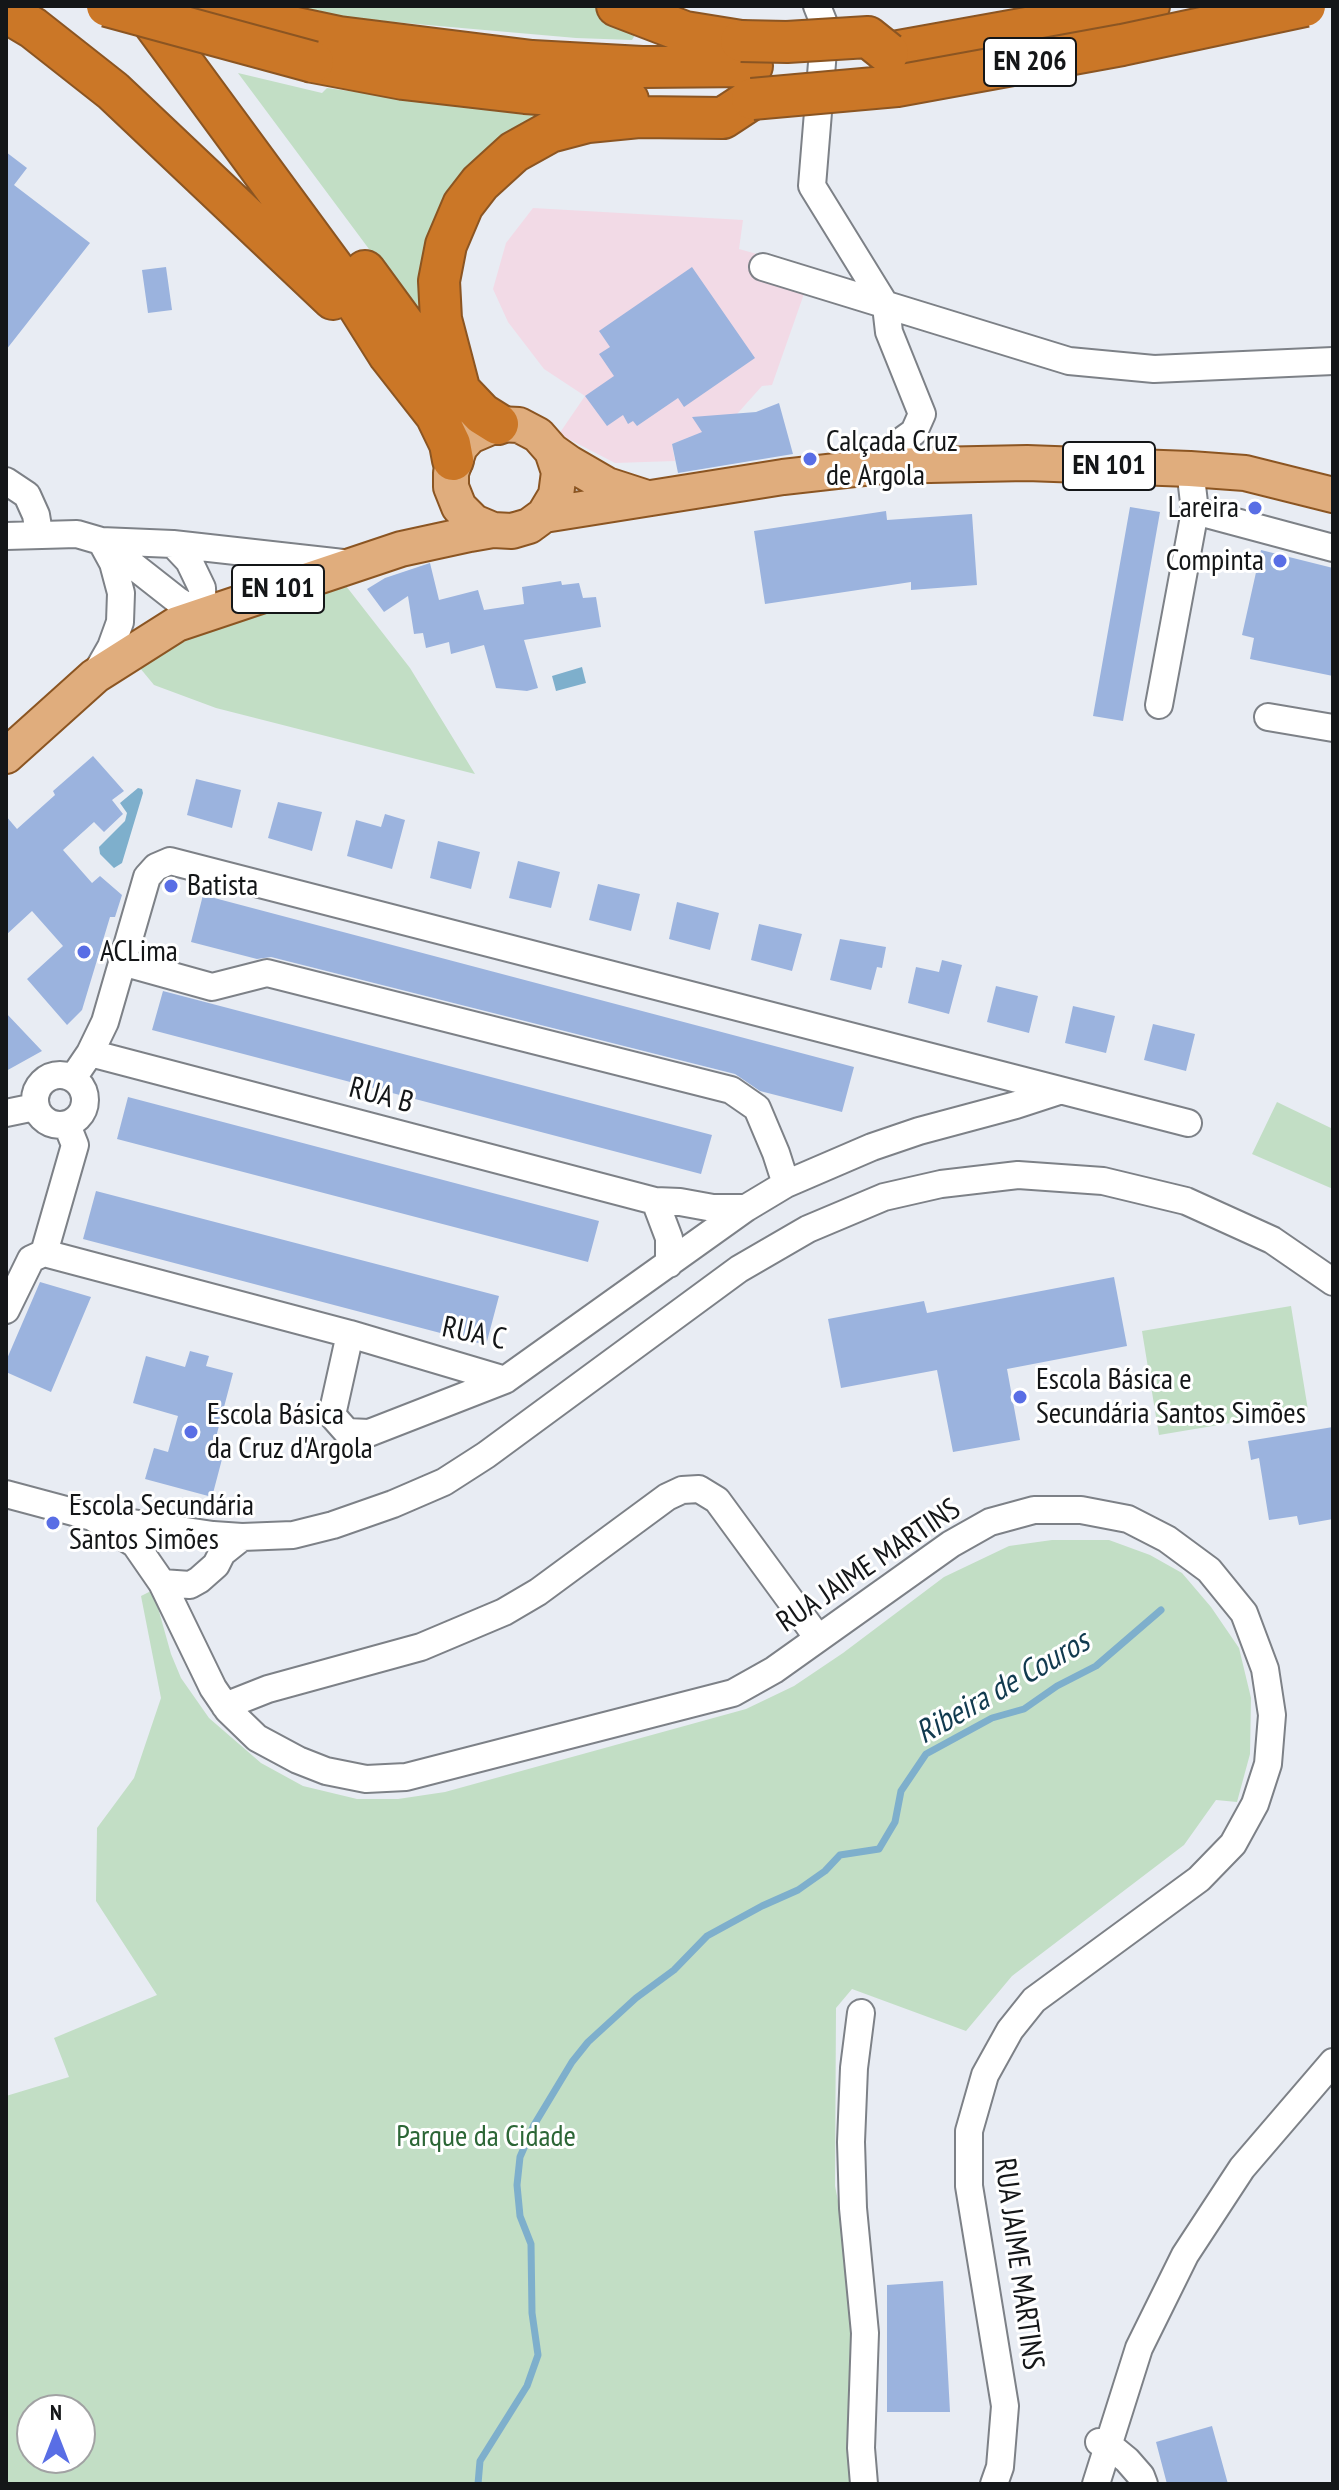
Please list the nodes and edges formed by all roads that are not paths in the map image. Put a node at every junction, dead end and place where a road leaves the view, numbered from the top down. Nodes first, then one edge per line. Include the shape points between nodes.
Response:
1 (107, 6) edge
2 (141, 6) edge
3 (173, 6) edge
4 (212, 6) edge
5 (617, 6) edge
6 (817, 6) edge
7 (1149, 6) edge
8 (1305, 6) edge
9 (6, 12) edge
10 (748, 69) junction
11 (763, 267) dead end
12 (886, 306) junction
13 (389, 355) junction
14 (1333, 361) edge
15 (461, 392) junction
16 (498, 424) junction
17 (552, 451) junction
18 (881, 466) junction
19 (1190, 469) junction
20 (452, 473) junction
21 (6, 481) edge
22 (1333, 495) edge
23 (652, 499) junction
24 (1195, 511) junction
25 (544, 515) junction
26 (493, 530) junction
27 (39, 533) junction
28 (6, 536) edge
29 (101, 541) junction
30 (173, 544) junction
31 (1333, 548) edge
32 (401, 549) junction
33 (353, 564) junction
34 (203, 616) junction
35 (95, 676) junction
36 (1159, 705) dead end
37 (1268, 717) dead end
38 (1333, 728) edge
39 (6, 756) edge
40 (122, 962) junction
41 (90, 1053) junction
42 (73, 1078) junction
43 (1059, 1091) junction
44 (35, 1107) junction
45 (6, 1113) edge
46 (1188, 1123) dead end
47 (67, 1125) junction
48 (786, 1184) junction
49 (655, 1201) junction
50 (746, 1208) junction
51 (44, 1253) junction
52 (669, 1264) junction
53 (1333, 1282) edge
54 (6, 1310) edge
55 (350, 1334) junction
56 (505, 1380) junction
57 (6, 1494) edge
58 (92, 1517) junction
59 (168, 1529) junction
60 (226, 1542) junction
61 (146, 1560) junction
62 (205, 1575) junction
63 (162, 1583) junction
64 (818, 1638) junction
65 (192, 1645) junction
66 (225, 1706) junction
67 (861, 2013) dead end
68 (1333, 2062) edge
69 (1104, 2444) junction
70 (864, 2484) edge
71 (994, 2484) edge
72 (1082, 2484) edge
73 (1096, 2484) edge
74 (1144, 2484) edge

1 - 10 highway, EN 206, bridge via 313,62 525,93 639,100
2 - 13 highway via 340,277
3 - 15 highway via 444,379
4 - 10 highway, EN 206 via 339,37 532,61
5 - 10 highway via 685,32
6 - 12 street via 825,26 812,186
7 - 10 highway, EN 206, bridge via 888,53 868,37 787,42
8 - 10 highway, EN 206, bridge via 897,86
9 - 13 highway via 113,91
10 - 15 highway via 723,118 639,117 550,132 514,152 480,183 463,205 446,245 439,281 441,319
11 - 12 street
12 - 14 street via 1069,361 1154,369
12 - 18 street via 889,332 922,414 914,432 889,450
13 - 20 highway via 436,415 450,444
15 - 16 highway
16 - 17 main road, EN 101 via 519,425
16 - 20 main road, EN 101 via 470,436 460,447
17 - 23 main road, EN 101 via 607,485
17 - 25 main road via 559,472 556,495
18 - 19 main road, EN 101 via 1027,463
18 - 23 main road, EN 101
19 - 22 main road, EN 101 via 1245,473
19 - 24 street
20 - 26 main road via 459,507 474,522
20 - 32 main road, EN 101 via 435,514
21 - 27 street via 27,495
23 - 25 main road, EN 101
24 - 31 street
24 - 36 street
25 - 26 main road, EN 101 via 512,531
26 - 32 main road, EN 101
27 - 28 street
27 - 29 street
29 - 30 street
29 - 34 street
29 - 35 street via 121,593 120,622
30 - 33 street
30 - 34 street via 189,561 202,588
32 - 33 main road, EN 101
33 - 34 main road, EN 101
34 - 35 main road, EN 101 via 177,624
35 - 39 main road, EN 101
37 - 38 street
40 - 41 street
40 - 43 street via 147,877 170,861
40 - 48 street via 212,987 267,973 731,1090 757,1108
41 - 42 street
41 - 49 street, RUA B
42 - 44 street via 53,1075 37,1087
42 - 47 street via 85,1093 83,1113
43 - 46 street
43 - 48 street, RUA C via 872,1147
44 - 45 street
44 - 47 street via 47,1123
47 - 51 street via 75,1145
48 - 50 street, RUA C
49 - 50 street, RUA B
49 - 52 street via 669,1238
50 - 52 street, RUA C
51 - 54 street via 31,1259
51 - 55 street, RUA C
52 - 56 street, RUA C
53 - 60 street via 1272,1240 1186,1201 1103,1181 1018,1175 884,1197 808,1229 739,1269 444,1482 333,1525
55 - 56 street, RUA C
55 - 56 street via 332,1415 347,1432 369,1433
57 - 58 street
58 - 59 street
58 - 61 street, RUA JAIME MARTINS via 135,1544
59 - 60 street
59 - 61 street via 151,1544
60 - 62 street
61 - 63 street, RUA JAIME MARTINS
62 - 63 street via 190,1585
62 - 65 street
63 - 65 street, RUA JAIME MARTINS
64 - 66 street, RUA JAIME MARTINS via 733,1693 406,1777 366,1779 326,1771 257,1738
64 - 66 street via 717,1500 699,1489 682,1490 538,1592 477,1624 421,1647
64 - 71 street, RUA JAIME MARTINS via 990,1522 1034,1510 1081,1510 1128,1519 1209,1570 1244,1613 1265,1669 1272,1715 1268,1764 1255,1804 1233,1844 1199,1879 1034,2000 985,2075 969,2131 969,2186 1005,2406
65 - 66 street, RUA JAIME MARTINS
67 - 70 street via 851,2142 865,2333
68 - 69 street via 1242,2168 1185,2255 1139,2348
69 - 72 street
69 - 73 street
69 - 74 street

